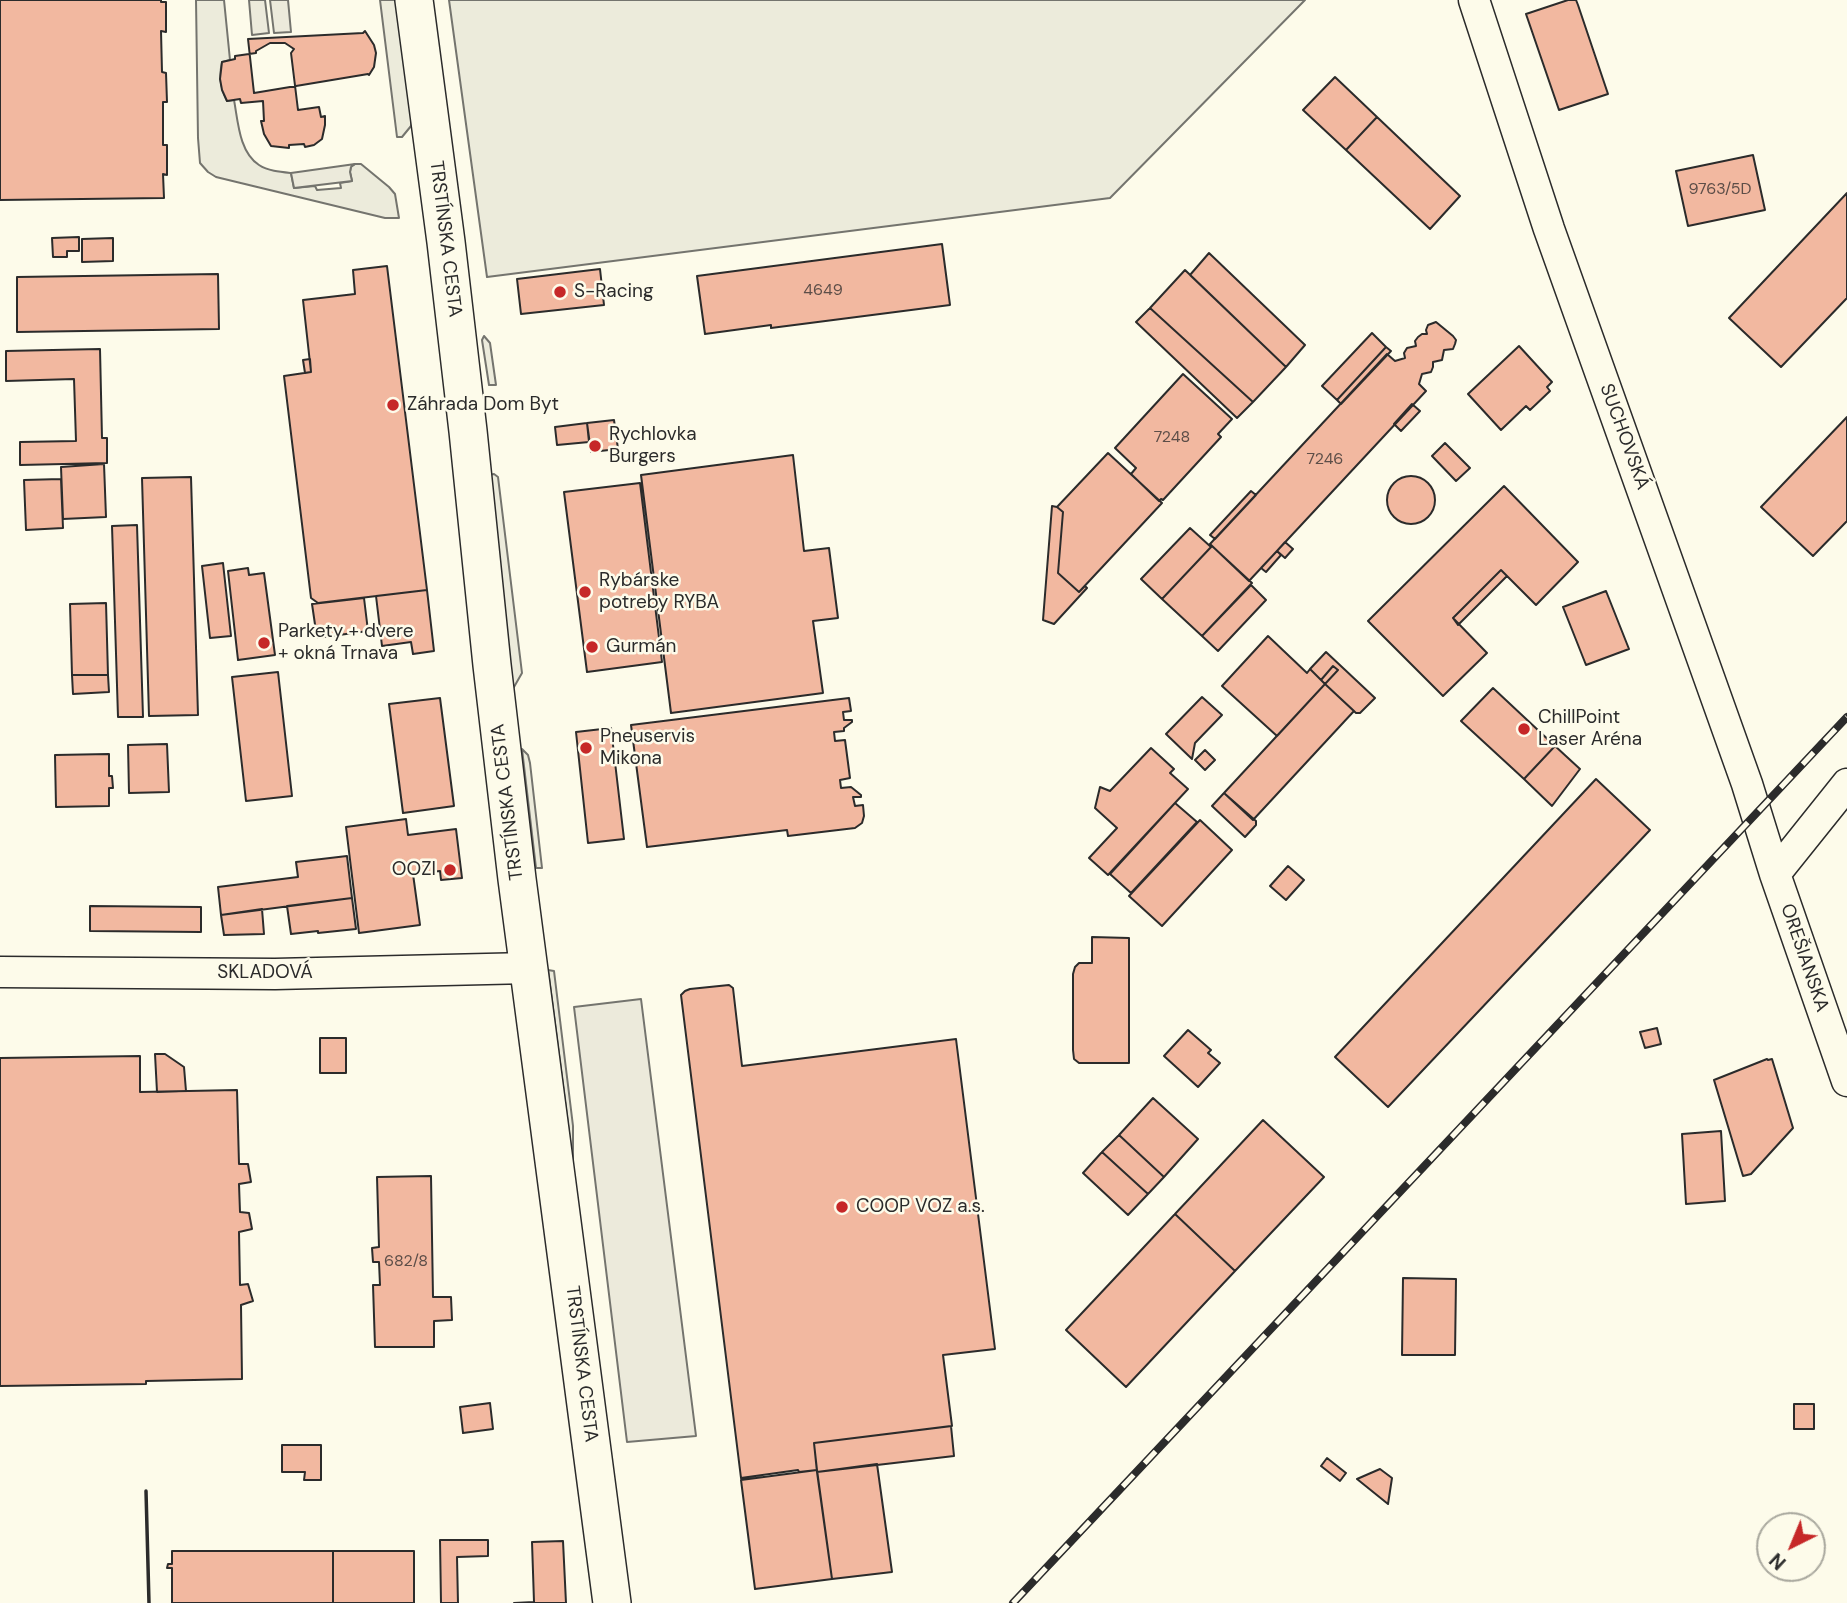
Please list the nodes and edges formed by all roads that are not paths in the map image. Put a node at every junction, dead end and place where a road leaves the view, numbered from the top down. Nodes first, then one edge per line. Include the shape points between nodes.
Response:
1 (414, 0) edge
2 (1474, 0) edge
3 (1847, 784) edge
4 (1775, 874) junction
5 (529, 968) junction
6 (0, 972) edge
7 (1847, 1081) edge
8 (612, 1603) edge

1 - 5 main road, TRSTÍNSKA CESTA
2 - 4 street, SUCHOVSKÁ
3 - 4 street
4 - 7 street, OREŠIANSKA
5 - 6 street, SKLADOVÁ via 275,974
5 - 8 main road, TRSTÍNSKA CESTA

